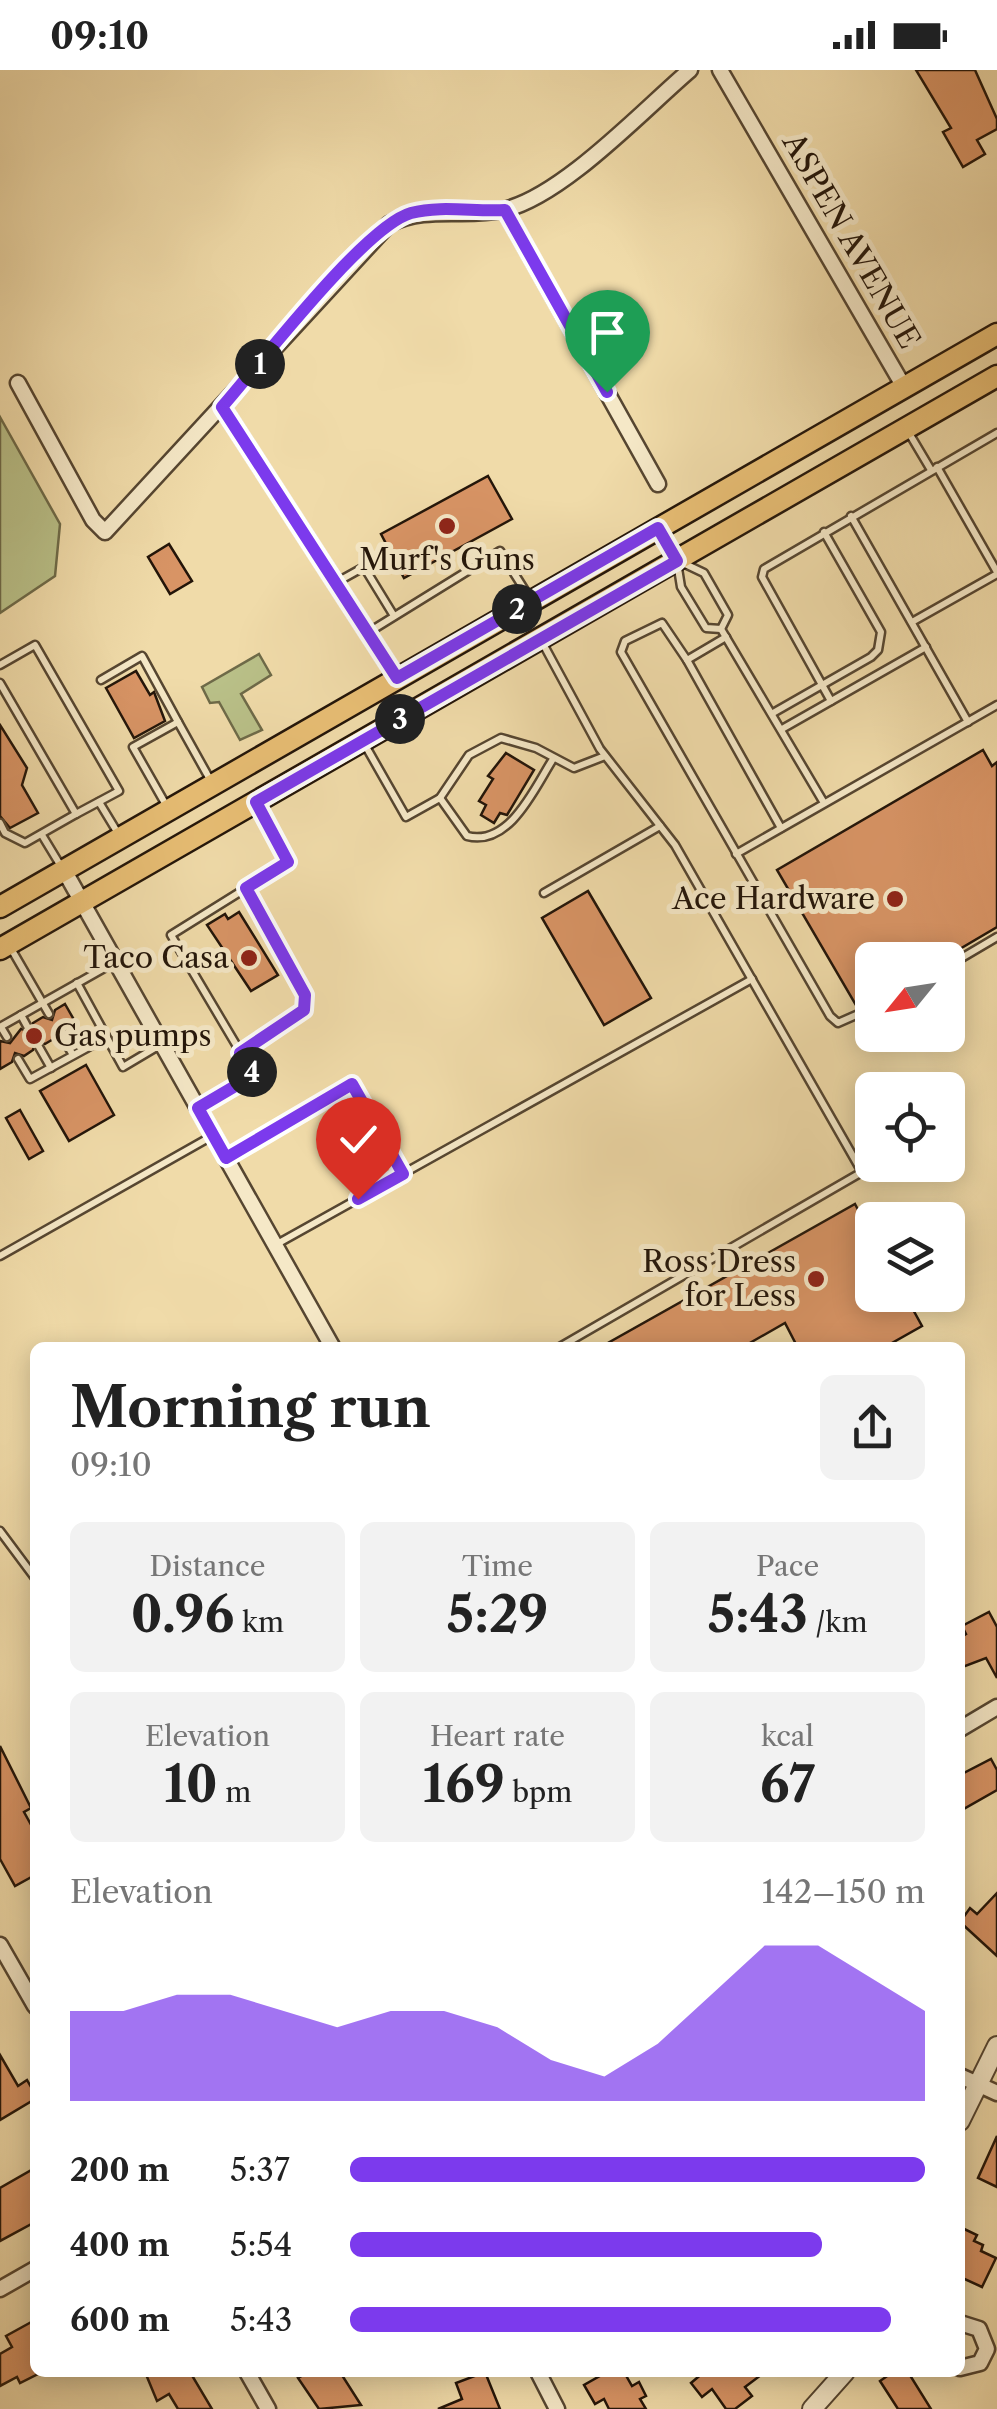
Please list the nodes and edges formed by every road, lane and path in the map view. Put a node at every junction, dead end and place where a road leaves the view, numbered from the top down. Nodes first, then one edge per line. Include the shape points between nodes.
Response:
1 (690, 70) edge
2 (720, 70) edge
3 (505, 210) junction
4 (997, 334) edge
5 (997, 376) edge
6 (18, 383) dead end
7 (904, 387) junction
8 (222, 407) junction
9 (906, 428) junction
10 (997, 433) edge
11 (934, 469) junction
12 (658, 484) dead end
13 (851, 516) junction
14 (658, 528) junction
15 (824, 532) junction
16 (677, 561) junction
17 (997, 573) edge
18 (336, 583) junction
19 (532, 601) junction
20 (394, 616) junction
21 (912, 622) junction
22 (721, 629) junction
23 (367, 632) junction
24 (540, 638) junction
25 (726, 638) junction
26 (926, 648) junction
27 (686, 660) junction
28 (0, 665) edge
29 (397, 678) junction
30 (101, 680) dead end
31 (0, 683) edge
32 (822, 685) junction
33 (831, 701) junction
34 (997, 705) edge
35 (773, 713) junction
36 (178, 722) junction
37 (968, 722) junction
38 (782, 729) junction
39 (362, 740) junction
40 (605, 756) junction
41 (553, 758) junction
42 (213, 784) junction
43 (440, 798) junction
44 (99, 802) junction
45 (256, 802) junction
46 (824, 804) junction
47 (168, 809) junction
48 (76, 814) junction
49 (0, 823) edge
50 (660, 826) junction
51 (782, 828) junction
52 (42, 834) junction
53 (120, 837) junction
54 (736, 854) junction
55 (64, 870) junction
56 (246, 888) junction
57 (544, 893) dead end
58 (3, 899) edge
59 (82, 902) junction
60 (997, 938) edge
61 (4, 947) edge
62 (965, 956) edge
63 (116, 962) junction
64 (752, 979) junction
65 (77, 984) junction
66 (43, 1003) junction
67 (49, 1014) dead end
68 (21, 1015) junction
69 (855, 1018) edge
70 (27, 1026) dead end
71 (0, 1027) edge
72 (61, 1035) dead end
73 (6, 1037) dead end
74 (107, 1037) junction
75 (162, 1044) junction
76 (39, 1047) dead end
77 (240, 1053) junction
78 (73, 1056) junction
79 (18, 1059) dead end
80 (51, 1068) junction
81 (198, 1108) junction
82 (213, 1136) junction
83 (226, 1158) junction
84 (403, 1174) junction
85 (276, 1244) junction
86 (0, 1256) edge
87 (330, 1342) edge
88 (568, 1342) edge
89 (0, 1531) edge
90 (30, 1571) edge
91 (997, 1708) edge
92 (965, 1726) edge
93 (0, 1945) edge
94 (30, 1997) edge
95 (997, 2046) edge
96 (968, 2080) edge
97 (997, 2093) edge
98 (30, 2272) edge
99 (0, 2289) edge
100 (965, 2324) edge
101 (965, 2366) edge
102 (250, 2377) edge
103 (541, 2377) edge
104 (841, 2377) edge
105 (268, 2409) edge
106 (557, 2409) edge
107 (812, 2409) edge

1 - 3 street via 564,179
2 - 7 street, ASPEN AVENUE
3 - 8 street via 423,212 389,224
3 - 12 street
4 - 7 main road
5 - 9 main road
6 - 8 street via 105,532
7 - 14 main road
8 - 18 street
9 - 11 lane
9 - 16 main road
10 - 11 lane
11 - 13 lane
11 - 17 lane
13 - 15 lane
13 - 21 lane
14 - 16 main road
14 - 19 main road
15 - 32 lane via 881,632 878,650
15 - 32 lane via 768,564 762,577
16 - 22 lane via 681,588 706,628
16 - 22 lane via 704,573 728,615
16 - 24 main road
17 - 21 lane
18 - 20 lane via 364,567
18 - 23 street
19 - 20 lane via 500,551
19 - 29 main road
20 - 23 lane
21 - 26 lane
22 - 25 lane
23 - 29 street
24 - 39 main road
24 - 40 lane
25 - 27 lane
25 - 35 lane
26 - 33 lane
26 - 37 lane
27 - 51 lane
27 - 54 lane via 662,623 621,646
28 - 44 lane via 35,645 120,791
29 - 42 main road
30 - 36 lane via 142,656
31 - 48 lane
32 - 33 lane
32 - 35 lane
33 - 38 lane
34 - 37 lane
35 - 38 lane
36 - 42 lane
36 - 47 lane via 133,748
37 - 46 lane
38 - 46 lane
39 - 43 lane via 406,818
39 - 45 main road
40 - 41 lane via 574,768
40 - 50 lane
41 - 43 lane via 501,738 469,755
41 - 43 lane via 511,823 484,836 467,836
42 - 47 main road
44 - 48 lane
44 - 53 lane
45 - 56 lane via 288,862
45 - 59 main road
46 - 51 lane
47 - 53 main road
48 - 52 lane
49 - 52 lane via 25,843
50 - 57 lane
50 - 64 lane
51 - 54 lane
52 - 55 lane
53 - 55 main road
54 - 69 lane via 830,1016 838,1023
55 - 58 main road
55 - 59 street
56 - 77 lane via 305,995 304,1010
56 - 77 lane via 171,935
59 - 61 main road
59 - 63 street
60 - 62 lane
61 - 66 lane
63 - 65 lane
63 - 75 street
64 - 84 lane
64 - 88 lane via 862,1172
65 - 66 lane
65 - 74 lane
66 - 67 lane
66 - 68 lane
68 - 70 lane
68 - 71 lane
71 - 73 lane
72 - 78 lane
74 - 75 lane via 123,1067
74 - 78 lane
75 - 81 street
76 - 80 lane
77 - 81 lane via 254,1075
78 - 80 lane
79 - 80 lane via 30,1079
81 - 82 street
82 - 83 street
82 - 86 lane
83 - 84 lane via 352,1084
83 - 85 street
84 - 85 lane
85 - 87 street
89 - 90 lane
91 - 92 street
93 - 94 street
95 - 96 street
96 - 97 street
98 - 99 street
100 - 101 street via 979,2328 987,2349 980,2362
102 - 105 street
103 - 106 street
104 - 107 street

